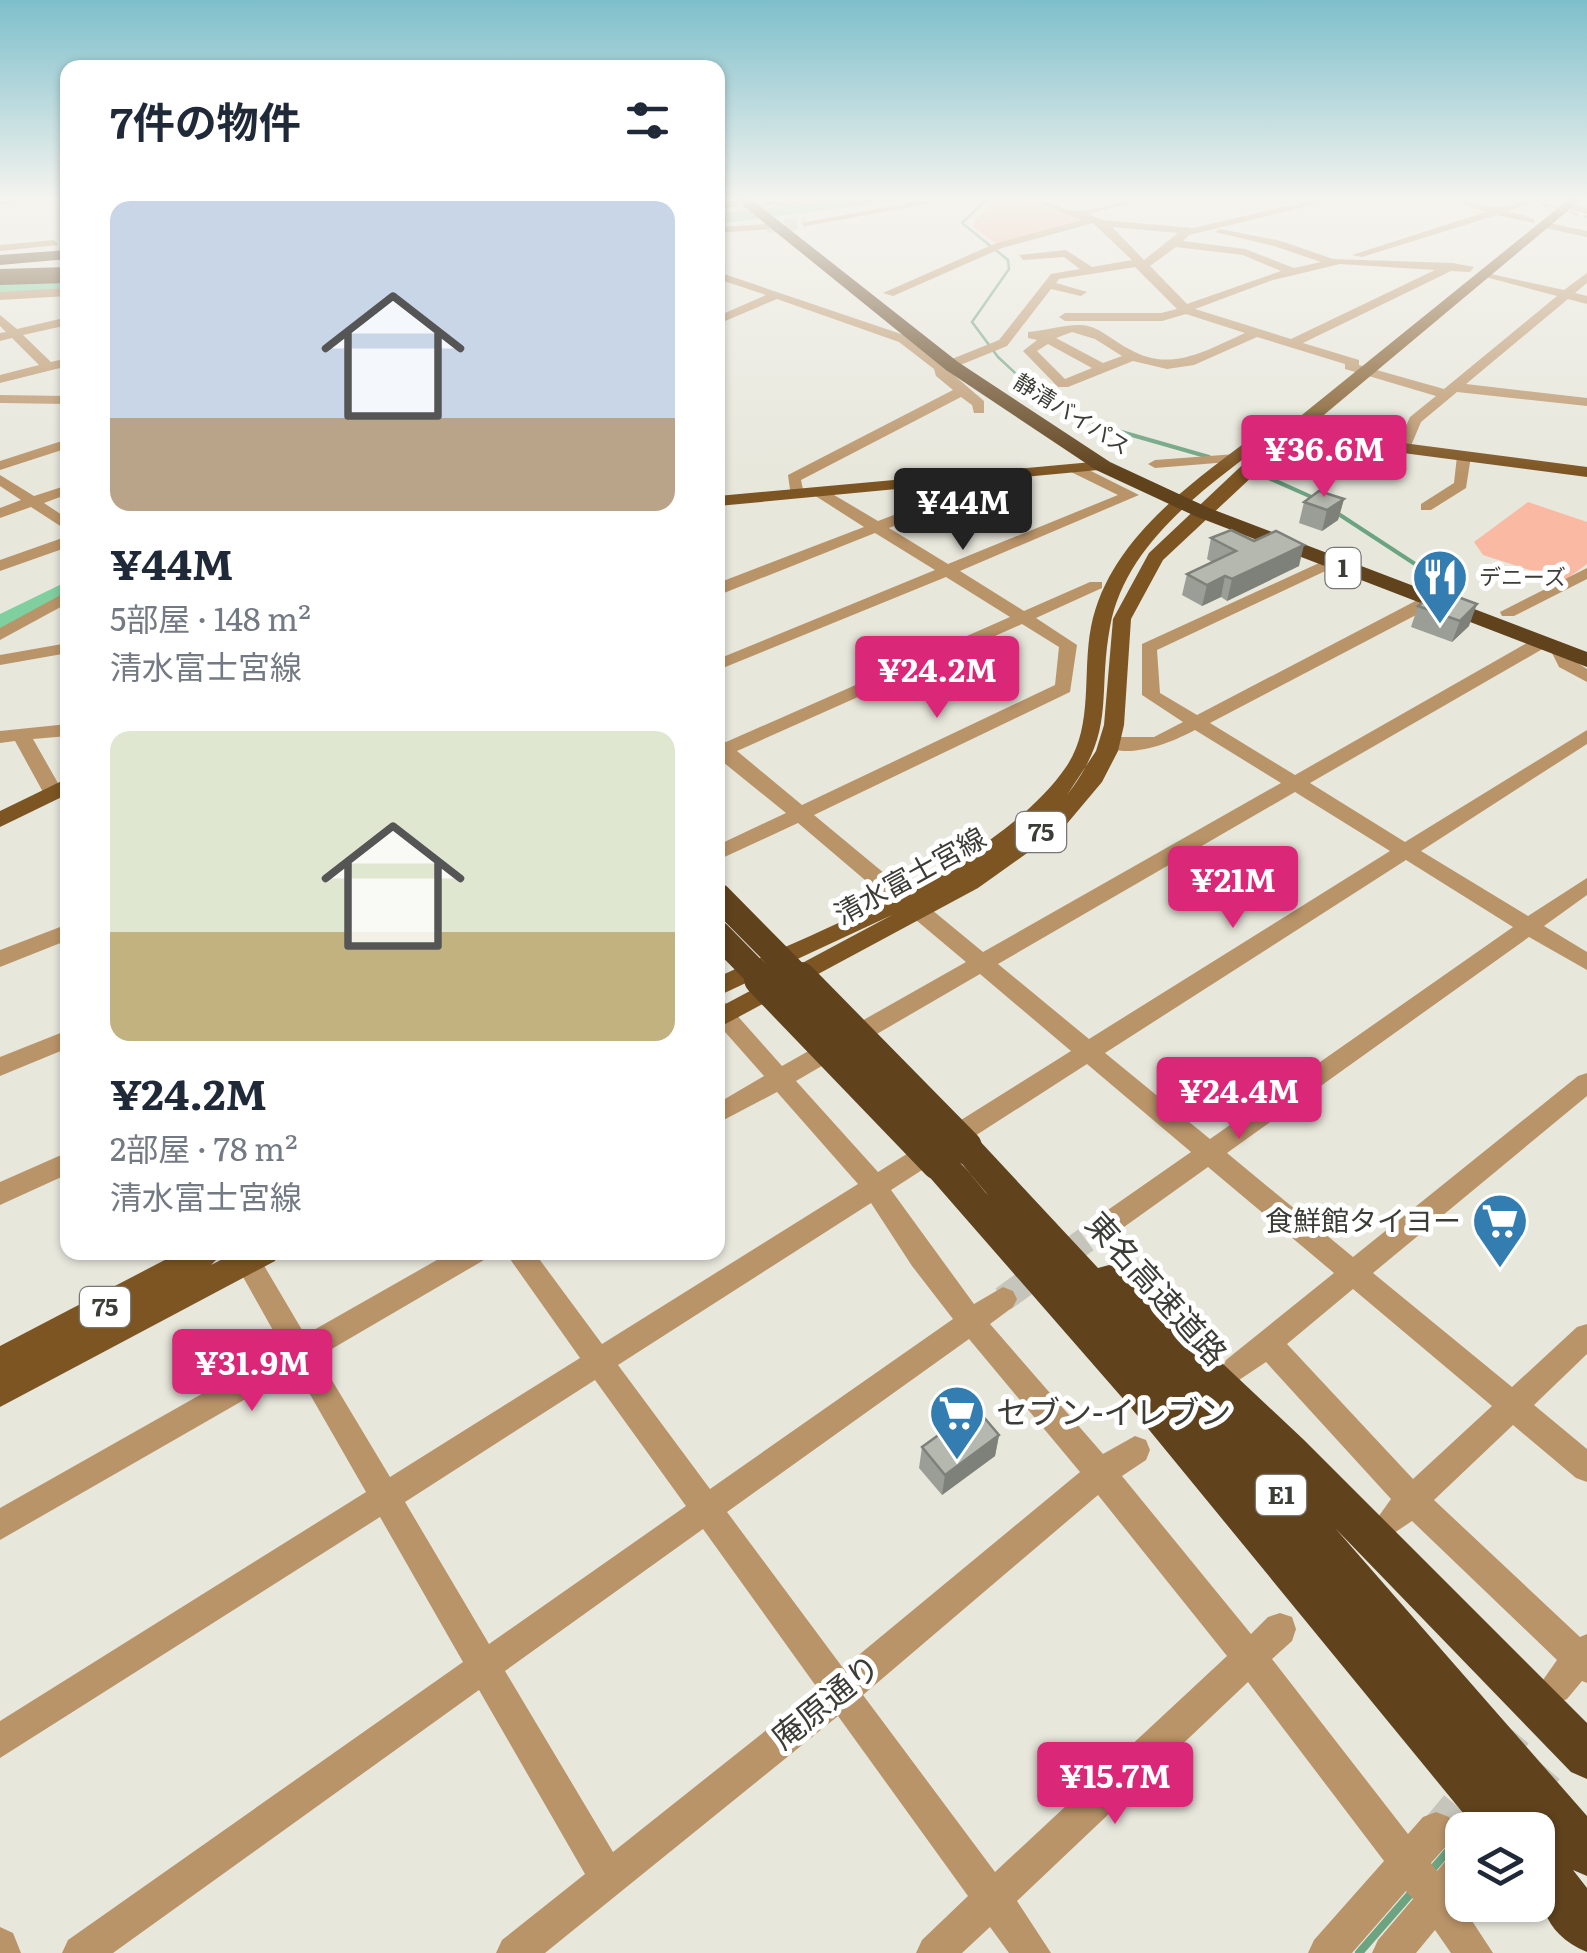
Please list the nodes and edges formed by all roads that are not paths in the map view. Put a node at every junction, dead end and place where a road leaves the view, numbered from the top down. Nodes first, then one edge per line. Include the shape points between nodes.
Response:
1 (763, 290) edge
2 (862, 290) edge
3 (885, 290) edge
4 (896, 290) edge
5 (1044, 290) edge
6 (1072, 290) edge
7 (1164, 290) edge
8 (1238, 290) edge
9 (1403, 290) edge
10 (1446, 290) edge
11 (1464, 290) edge
12 (1551, 290) edge
13 (1571, 290) edge
14 (60, 292) edge
15 (1081, 292) dead end
16 (889, 293) junction
17 (1566, 294) junction
18 (777, 295) junction
19 (0, 296) edge
20 (1587, 300) edge
21 (1184, 309) junction
22 (725, 317) edge
23 (0, 319) edge
24 (60, 323) edge
25 (1016, 329) junction
26 (1255, 333) junction
27 (7, 335) edge
28 (1045, 337) junction
29 (1291, 344) junction
30 (1134, 356) junction
31 (60, 364) edge
32 (955, 364) junction
33 (48, 366) junction
34 (1357, 367) junction
35 (1102, 368) junction
36 (0, 379) edge
37 (1449, 390) junction
38 (962, 391) junction
39 (0, 399) edge
40 (60, 400) edge
41 (1587, 402) edge
42 (979, 410) dead end
43 (60, 446) edge
44 (1403, 448) junction
45 (1266, 455) junction
46 (1464, 456) junction
47 (1236, 458) junction
48 (1155, 464) dead end
49 (0, 466) edge
50 (1103, 466) junction
51 (1074, 468) junction
52 (1016, 472) junction
53 (1587, 472) edge
54 (0, 479) edge
55 (60, 492) edge
56 (819, 492) junction
57 (796, 494) junction
58 (725, 500) edge
59 (34, 501) junction
60 (1198, 502) junction
61 (1426, 507) dead end
62 (0, 513) edge
63 (60, 520) edge
64 (877, 528) junction
65 (60, 544) edge
66 (1330, 562) junction
67 (0, 566) edge
68 (948, 570) junction
69 (1587, 574) edge
70 (1096, 585) dead end
71 (725, 587) edge
72 (1431, 600) junction
73 (60, 601) edge
74 (1508, 612) junction
75 (1024, 618) junction
76 (1100, 632) junction
77 (1051, 634) junction
78 (0, 635) edge
79 (1587, 642) edge
80 (1549, 646) junction
81 (60, 649) edge
82 (0, 660) edge
83 (1587, 660) edge
84 (725, 663) edge
85 (1587, 677) edge
86 (1198, 722) junction
87 (60, 731) edge
88 (21, 734) junction
89 (0, 736) edge
90 (1587, 736) edge
91 (1109, 743) junction
92 (725, 746) edge
93 (725, 754) edge
94 (1298, 783) junction
95 (60, 789) edge
96 (798, 814) junction
97 (0, 820) edge
98 (725, 849) edge
99 (1406, 852) junction
100 (1587, 885) edge
101 (725, 904) edge
102 (909, 904) junction
103 (1528, 926) junction
104 (60, 934) edge
105 (725, 940) edge
106 (0, 959) edge
107 (1587, 962) edge
108 (979, 965) junction
109 (725, 985) edge
110 (725, 1012) edge
111 (725, 1020) edge
112 (60, 1041) edge
113 (1087, 1054) junction
114 (0, 1067) edge
115 (781, 1077) junction
116 (1587, 1082) edge
117 (725, 1110) edge
118 (1208, 1153) junction
119 (963, 1159) junction
120 (60, 1166) edge
121 (875, 1186) junction
122 (0, 1194) edge
123 (1101, 1229) tunnel mouth
124 (194, 1260) edge
125 (244, 1260) edge
126 (253, 1260) edge
127 (462, 1260) edge
128 (524, 1260) edge
129 (1356, 1273) junction
130 (1003, 1299) tunnel mouth
131 (974, 1320) junction
132 (1587, 1336) edge
133 (1269, 1345) junction
134 (302, 1352) junction
135 (600, 1359) junction
136 (0, 1362) edge
137 (1236, 1369) dead end
138 (0, 1392) edge
139 (1514, 1406) junction
140 (1135, 1450) dead end
141 (1587, 1468) edge
142 (1100, 1474) junction
143 (386, 1496) junction
144 (707, 1509) junction
145 (1402, 1511) junction
146 (0, 1525) edge
147 (1280, 1628) dead end
148 (1249, 1654) junction
149 (1584, 1658) edge
150 (485, 1666) junction
151 (1555, 1686) tunnel mouth
152 (840, 1693) junction
153 (0, 1742) edge
154 (1587, 1756) edge
155 (1493, 1812) edge
156 (1436, 1830) tunnel mouth
157 (1587, 1852) edge
158 (1407, 1863) junction
159 (607, 1877) junction
160 (1555, 1887) edge
161 (1445, 1891) edge
162 (992, 1899) junction
163 (1436, 1902) junction
164 (1587, 1927) edge
165 (0, 1946) edge
166 (2, 1953) edge
167 (81, 1953) edge
168 (515, 1953) edge
169 (936, 1953) edge
170 (1032, 1953) edge
171 (1327, 1953) edge
172 (1391, 1953) edge
173 (1474, 1953) edge

1 - 18 street
2 - 32 highway, 静清バイパス / 1
3 - 16 highway, 静清バイパス / 1
4 - 16 street
5 - 25 street
6 - 15 street
7 - 21 street
8 - 21 street
9 - 29 street
10 - 34 main road
11 - 34 main road
12 - 17 street
13 - 17 street
14 - 19 street
16 - 32 highway, 静清バイパス / 1
17 - 20 street
17 - 37 street
18 - 22 street
18 - 32 street
21 - 25 street via 1162,318 1082,314
21 - 26 street
23 - 27 street
24 - 27 street
25 - 28 street
25 - 32 street
26 - 29 street
26 - 30 street via 1175,365
27 - 33 street
28 - 30 street via 1080,326
28 - 35 street
28 - 35 street via 1029,350 1063,384
29 - 34 street
30 - 35 street
31 - 33 street
32 - 38 street via 940,373
32 - 50 highway, 静清バイパス / 1
32 - 60 highway, 静清バイパス / 1
33 - 36 street
34 - 37 street
34 - 45 main road, 清水富士宮線
34 - 47 main road, 清水富士宮線
37 - 41 street
37 - 44 street via 1414,420
38 - 42 street
38 - 57 street via 793,478
39 - 40 street
43 - 49 street
44 - 45 main road
44 - 46 main road
45 - 47 main road
45 - 60 main road, 清水富士宮線 / 75
46 - 53 main road
46 - 61 street via 1461,485
47 - 48 street
47 - 60 main road, 清水富士宮線 / 75
50 - 51 main road
50 - 60 highway, 静清バイパス / 1
51 - 52 main road
51 - 68 street via 1131,495
52 - 56 main road
52 - 64 street
54 - 59 street
55 - 59 street
56 - 57 main road
56 - 64 street
57 - 58 main road
59 - 62 street
59 - 63 street
60 - 66 highway, 静清バイパス / 1
60 - 74 highway, 静清バイパス / 1
60 - 76 main road, 清水富士宮線 / 75 via 1131,555
60 - 91 main road, 清水富士宮線 / 75 via 1155,557 1122,619
64 - 68 street
64 - 71 street
65 - 67 street
66 - 72 highway, 静清バイパス / 1
66 - 86 street via 1148,648 1151,695
68 - 75 street
68 - 84 street
69 - 74 street
70 - 75 street
72 - 80 highway, 静清バイパス / 1
72 - 86 street
73 - 78 street
74 - 79 highway, 静清バイパス / 1
75 - 77 street
75 - 92 street
76 - 77 street
76 - 102 main road, 清水富士宮線 / 75 via 1092,732 1066,783 1011,834
77 - 96 street via 1068,644 1064,688
80 - 83 highway, 静清バイパス / 1
80 - 85 street
80 - 94 street
81 - 82 street
86 - 91 street via 1157,743
86 - 94 street
87 - 88 street
88 - 89 street
88 - 95 street
90 - 99 street
91 - 102 main road, 清水富士宮線 / 75 via 1094,778 1057,821 970,884
93 - 96 street
94 - 99 street
94 - 108 street
95 - 97 main road
96 - 98 street
96 - 102 street
99 - 103 street
99 - 113 street
100 - 103 street
101 - 119 highway, 東名高速道路 / E1, bridge
102 - 108 street
102 - 109 main road, 清水富士宮線 / 75
102 - 110 main road, 清水富士宮線 / 75
103 - 107 street
103 - 118 street
104 - 106 street
105 - 119 highway, 東名高速道路 / E1, bridge
108 - 113 street
108 - 115 street
111 - 115 street
112 - 114 street
113 - 118 street
113 - 121 street
115 - 117 street
115 - 121 street
116 - 129 street
118 - 123 street
118 - 129 street
119 - 154 highway via 1170,1334
119 - 155 highway, 東名高速道路 / E1 via 1159,1412
119 - 157 highway, 東名高速道路 / E1 via 1257,1468
120 - 122 street
121 - 131 street
121 - 135 street
124 - 136 main road, 75
125 - 138 main road, 75
126 - 134 street
127 - 134 street
128 - 135 street
129 - 133 street
129 - 139 street
130 - 131 street
131 - 142 street
131 - 144 street
132 - 139 street
133 - 137 street
133 - 145 street
134 - 143 street
134 - 146 street
135 - 143 street
135 - 144 street
139 - 141 street
139 - 145 street
140 - 142 street, 庵原通り
142 - 148 street
142 - 152 street, 庵原通り
143 - 150 street
143 - 153 street
144 - 150 street
144 - 152 street
145 - 149 street
147 - 148 street
148 - 158 street
148 - 162 street
149 - 151 street
150 - 159 street
150 - 167 street
152 - 159 street, 庵原通り
152 - 162 street
156 - 158 street
158 - 163 street
158 - 171 street
159 - 168 street, 庵原通り
160 - 164 highway
161 - 163 street
162 - 169 street
162 - 170 street
163 - 172 street
163 - 173 street
165 - 166 street

